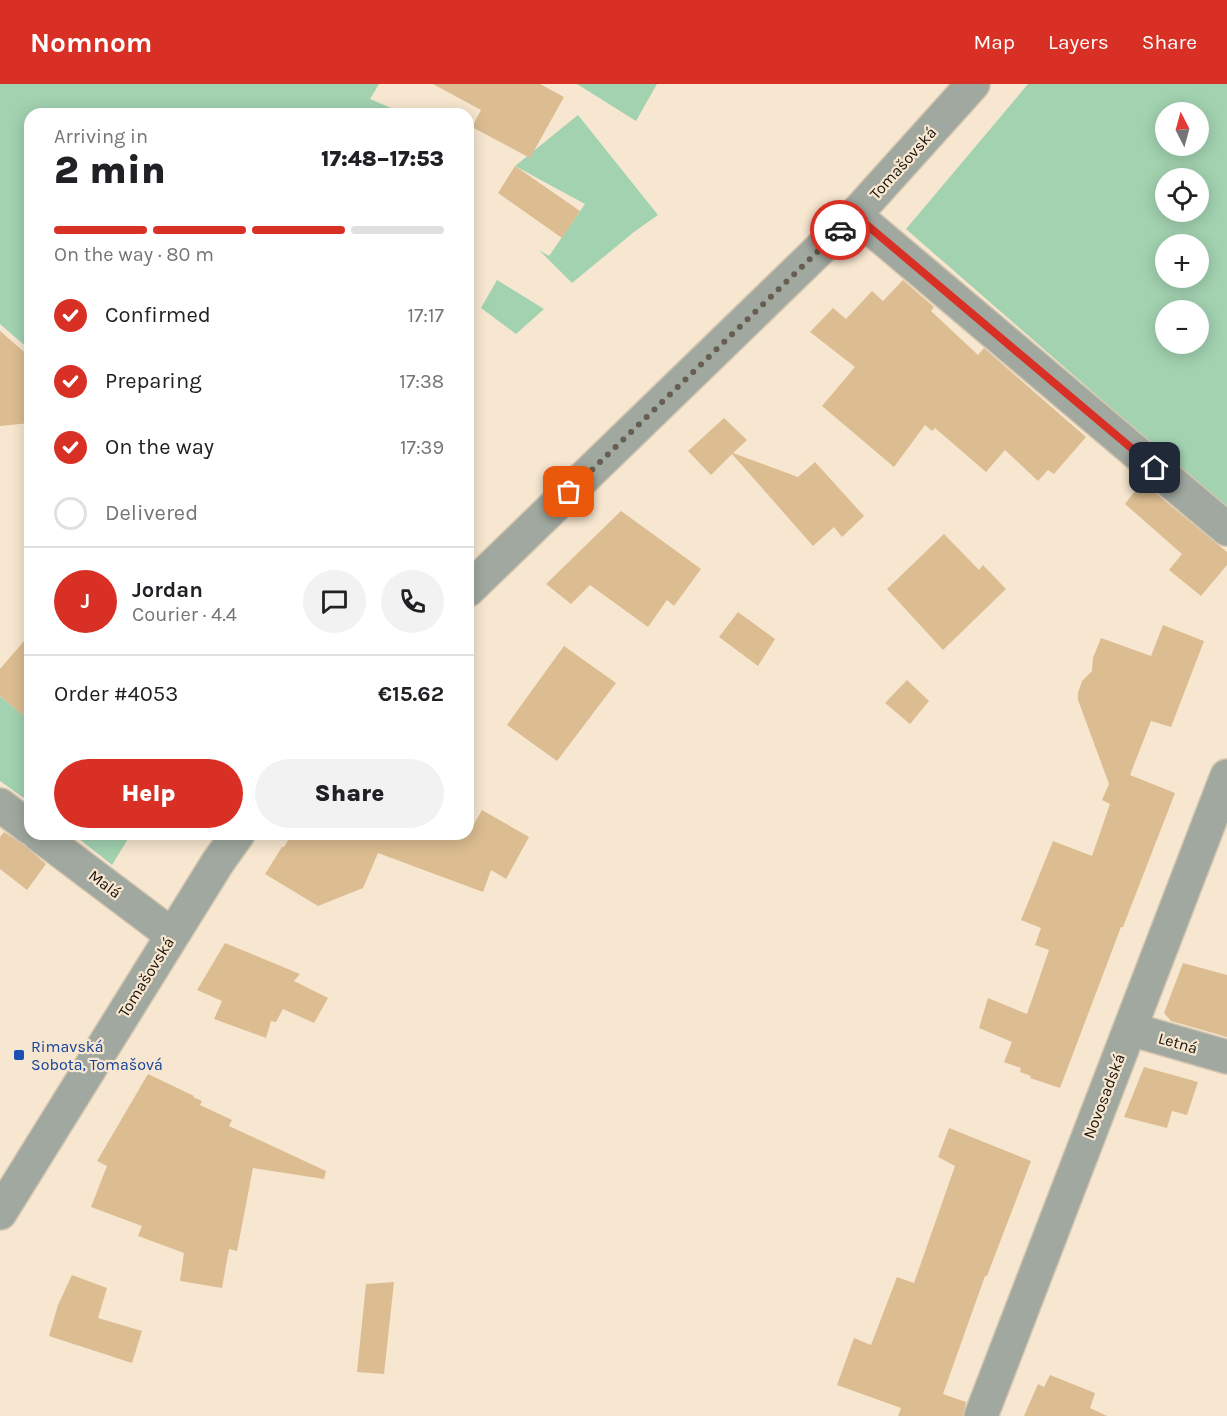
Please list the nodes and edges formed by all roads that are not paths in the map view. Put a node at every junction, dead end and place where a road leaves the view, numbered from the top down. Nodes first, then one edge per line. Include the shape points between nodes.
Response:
1 (974, 84) edge
2 (855, 215) junction
3 (1227, 529) edge
4 (474, 584) edge
5 (1227, 776) edge
6 (0, 805) edge
7 (24, 823) edge
8 (46, 840) edge
9 (234, 840) edge
10 (172, 935) junction
11 (1130, 1029) junction
12 (1227, 1057) edge
13 (0, 1213) edge
14 (981, 1416) edge

1 - 2 street, Tomašovská
2 - 3 street
2 - 4 street, Tomašovská
5 - 11 street, Novosadská
6 - 7 street
8 - 10 street, Malá
9 - 10 street, Tomašovská
10 - 13 street, Tomašovská
11 - 12 street, Letná
11 - 14 street, Novosadská

